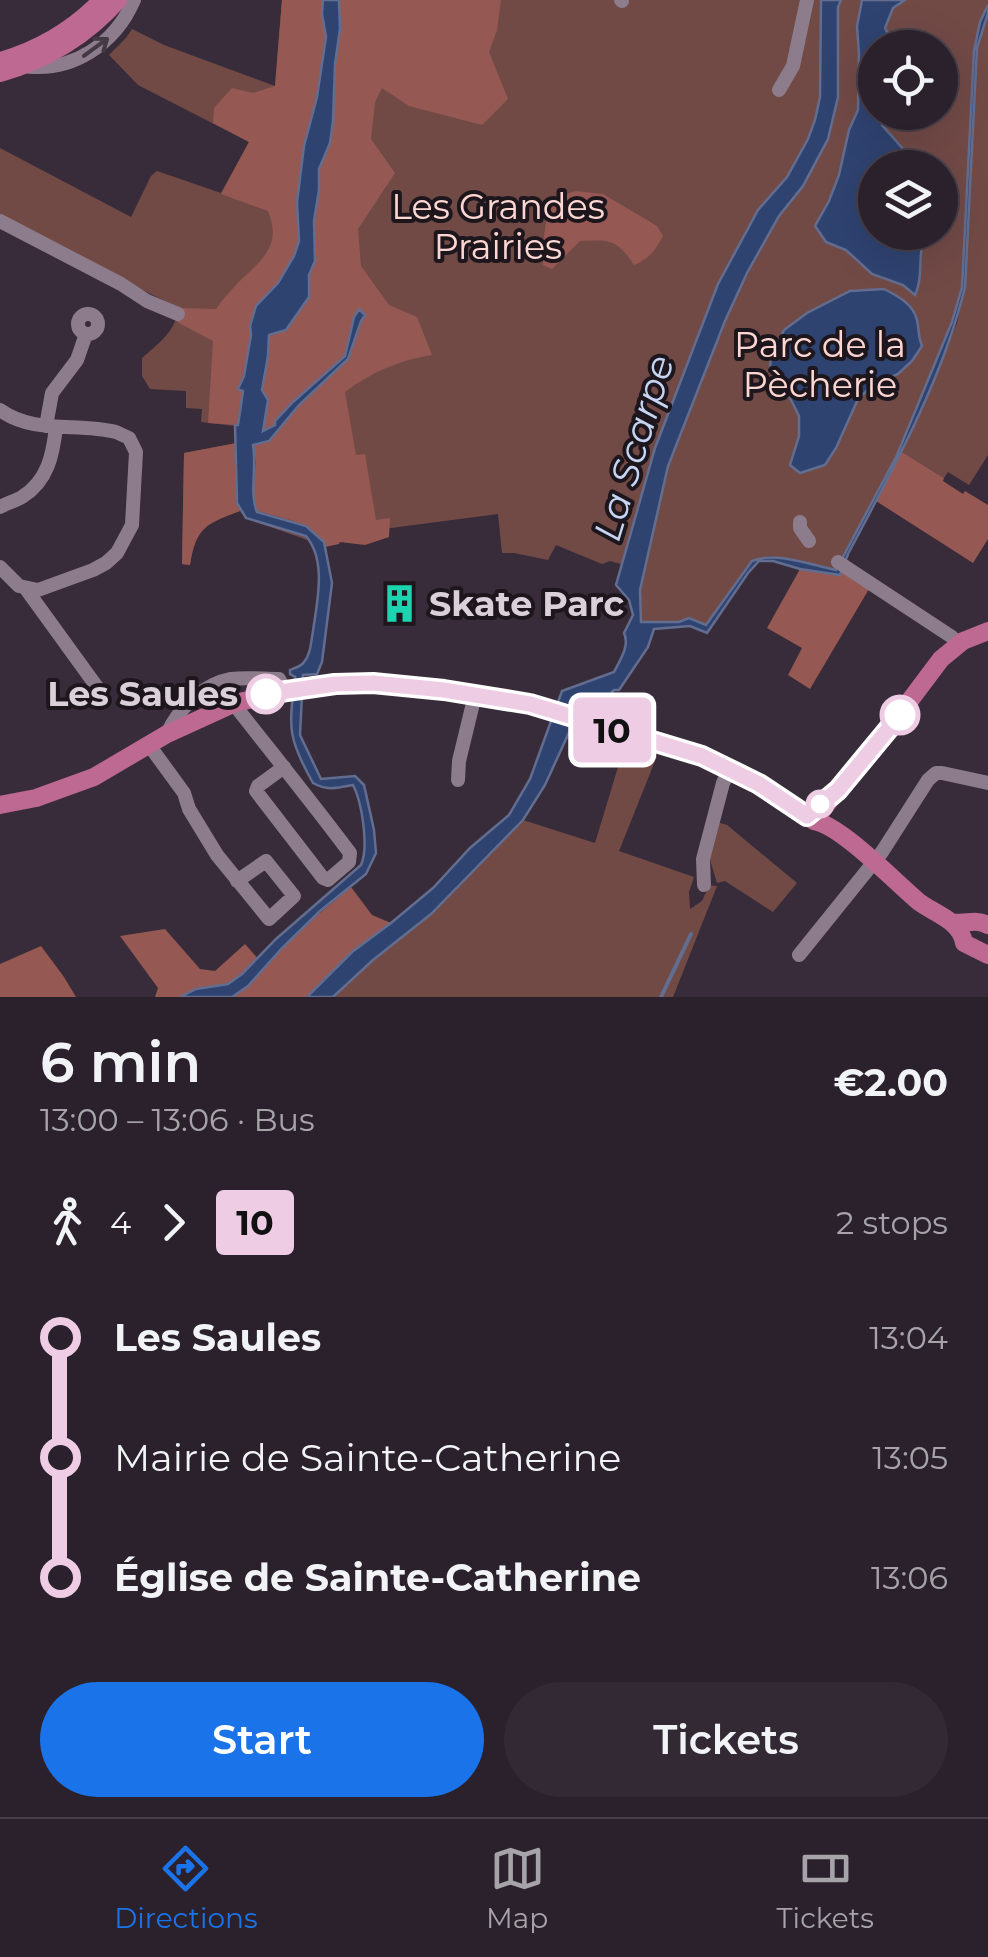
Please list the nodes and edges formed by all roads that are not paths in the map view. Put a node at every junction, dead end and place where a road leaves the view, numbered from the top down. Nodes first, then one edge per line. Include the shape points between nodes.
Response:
1 (101, 0) edge
2 (118, 0) edge
3 (134, 0) edge
4 (807, 0) edge
5 (0, 52) edge
6 (0, 61) edge
7 (23, 66) junction
8 (0, 74) edge
9 (779, 90) dead end
10 (0, 221) edge
11 (178, 314) dead end
12 (86, 334) dead end
13 (0, 410) edge
14 (51, 426) junction
15 (0, 507) edge
16 (800, 522) dead end
17 (809, 541) dead end
18 (842, 564) dead end
19 (0, 567) edge
20 (26, 589) junction
21 (988, 631) edge
22 (958, 644) junction
23 (97, 686) dead end
24 (290, 686) junction
25 (475, 695) junction
26 (235, 703) junction
27 (167, 734) junction
28 (150, 745) junction
29 (284, 767) junction
30 (730, 769) junction
31 (458, 780) dead end
32 (988, 784) edge
33 (0, 806) edge
34 (810, 819) junction
35 (871, 864) junction
36 (237, 880) dead end
37 (704, 885) dead end
38 (969, 926) edge
39 (799, 955) dead end
40 (988, 955) edge

1 - 5 main road
1 - 6 main road via 57,36
2 - 7 main road via 81,35
7 -> 3 street via 50,67 90,53 112,36
4 - 9 street via 793,66
7 - 8 main road
10 - 11 street
12 - 14 street via 77,360 52,392
13 - 14 street via 21,422
14 - 15 street via 49,468 27,494
14 - 20 street via 109,430 132,442 132,525 117,553 100,567
16 - 17 street
18 - 22 street
19 - 20 street
20 - 23 street
21 - 22 main road
22 - 34 main road
24 - 25 main road via 373,683
24 - 26 main road
24 - 27 street via 240,678 217,684 189,703
25 - 30 main road via 552,711
25 - 31 street
26 - 27 main road
26 - 29 street
27 - 28 main road
28 - 33 main road via 67,788
28 - 36 street
29 - 29 street via 256,791 328,880 350,853
30 - 34 main road
30 - 37 street via 703,859
32 - 35 street via 936,773
34 - 35 main road
35 - 38 main road via 920,902
35 - 39 street
38 - 40 main road via 964,943

